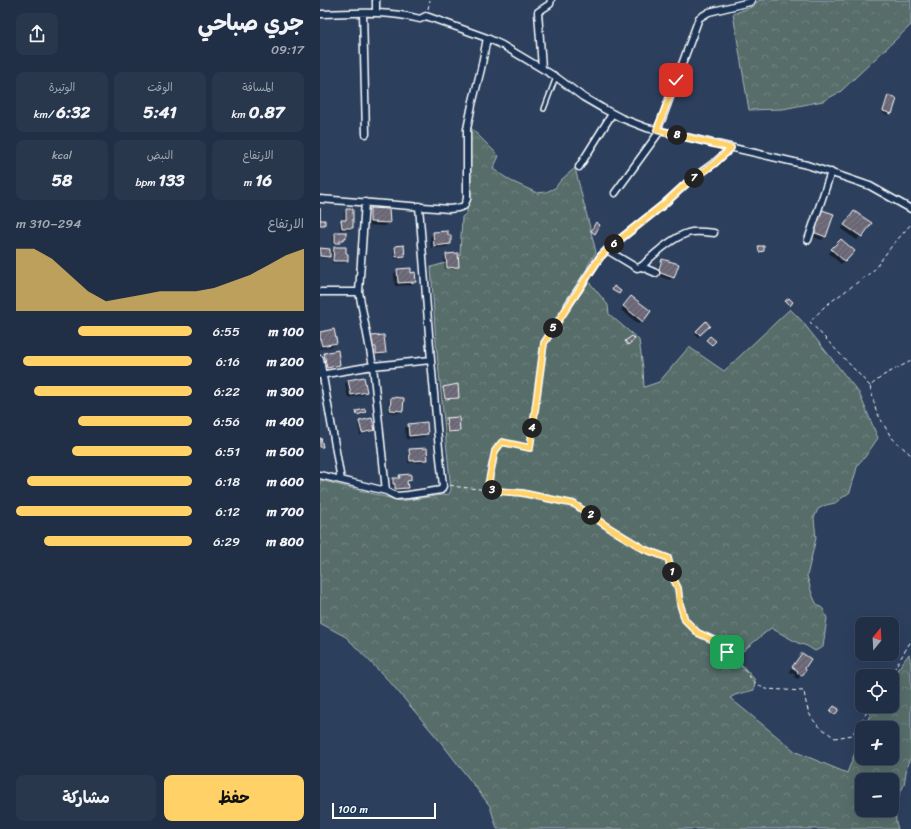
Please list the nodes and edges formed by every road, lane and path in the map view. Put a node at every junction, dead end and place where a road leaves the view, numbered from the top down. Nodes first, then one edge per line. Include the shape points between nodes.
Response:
1 (376, 0) edge
2 (430, 0) edge
3 (550, 0) edge
4 (727, 0) edge
5 (752, 0) edge
6 (730, 7) junction
7 (363, 13) junction
8 (376, 13) junction
9 (320, 14) edge
10 (426, 16) junction
11 (487, 38) junction
12 (542, 68) junction
13 (556, 77) junction
14 (544, 109) dead end
15 (612, 114) junction
16 (659, 131) junction
17 (366, 134) dead end
18 (731, 148) junction
19 (579, 167) dead end
20 (831, 172) junction
21 (615, 193) dead end
22 (320, 199) edge
23 (364, 202) junction
24 (419, 206) junction
25 (911, 209) edge
26 (911, 224) edge
27 (714, 233) dead end
28 (808, 240) dead end
29 (607, 250) junction
30 (642, 267) junction
31 (656, 273) dead end
32 (320, 292) edge
33 (359, 292) junction
34 (568, 305) joint
35 (320, 360) edge
36 (431, 360) junction
37 (911, 361) edge
38 (373, 366) junction
39 (322, 375) edge
40 (870, 386) junction
41 (911, 455) edge
42 (320, 475) edge
43 (341, 480) junction
44 (443, 484) junction
45 (487, 490) junction
46 (386, 491) junction
47 (911, 641) edge
48 (894, 669) edge
49 (867, 713) edge

1 - 8 street
2 - 10 path
3 - 12 street via 550,4 538,12
4 - 6 street
5 - 6 street
6 - 16 street via 708,12 699,18
7 - 8 street
7 - 9 street
7 - 17 street
8 - 10 street via 420,18
10 - 11 street
11 - 12 street
11 - 24 street via 467,129 466,203 454,208
12 - 13 street
13 - 14 lane
13 - 15 street
15 - 16 street
15 - 19 street
16 - 18 street
16 - 21 street
18 - 20 street
18 - 29 street
20 - 25 street via 870,186
20 - 28 street
22 - 23 street
23 - 24 street
23 - 33 street
24 - 36 street
26 - 40 path via 873,271 825,306 810,322
27 - 30 street via 690,232 648,259
29 - 30 street via 637,268
29 - 34 street
30 - 31 street
32 - 33 street
33 - 38 street
34 - 45 path via 544,343 530,448 502,442 495,451
35 - 39 street
36 - 38 street
36 - 44 street
37 - 40 path via 884,375
38 - 39 street
38 - 46 street
39 - 43 street
40 - 41 path via 876,411 891,436
42 - 43 street
43 - 46 street
44 - 45 path
44 - 46 street via 440,490 408,495 396,496
45 - 49 path via 522,493 574,504 644,549 668,558 685,620 698,633 720,643 753,681 765,688 804,691 810,716 816,724 835,738 852,735
47 - 48 path

